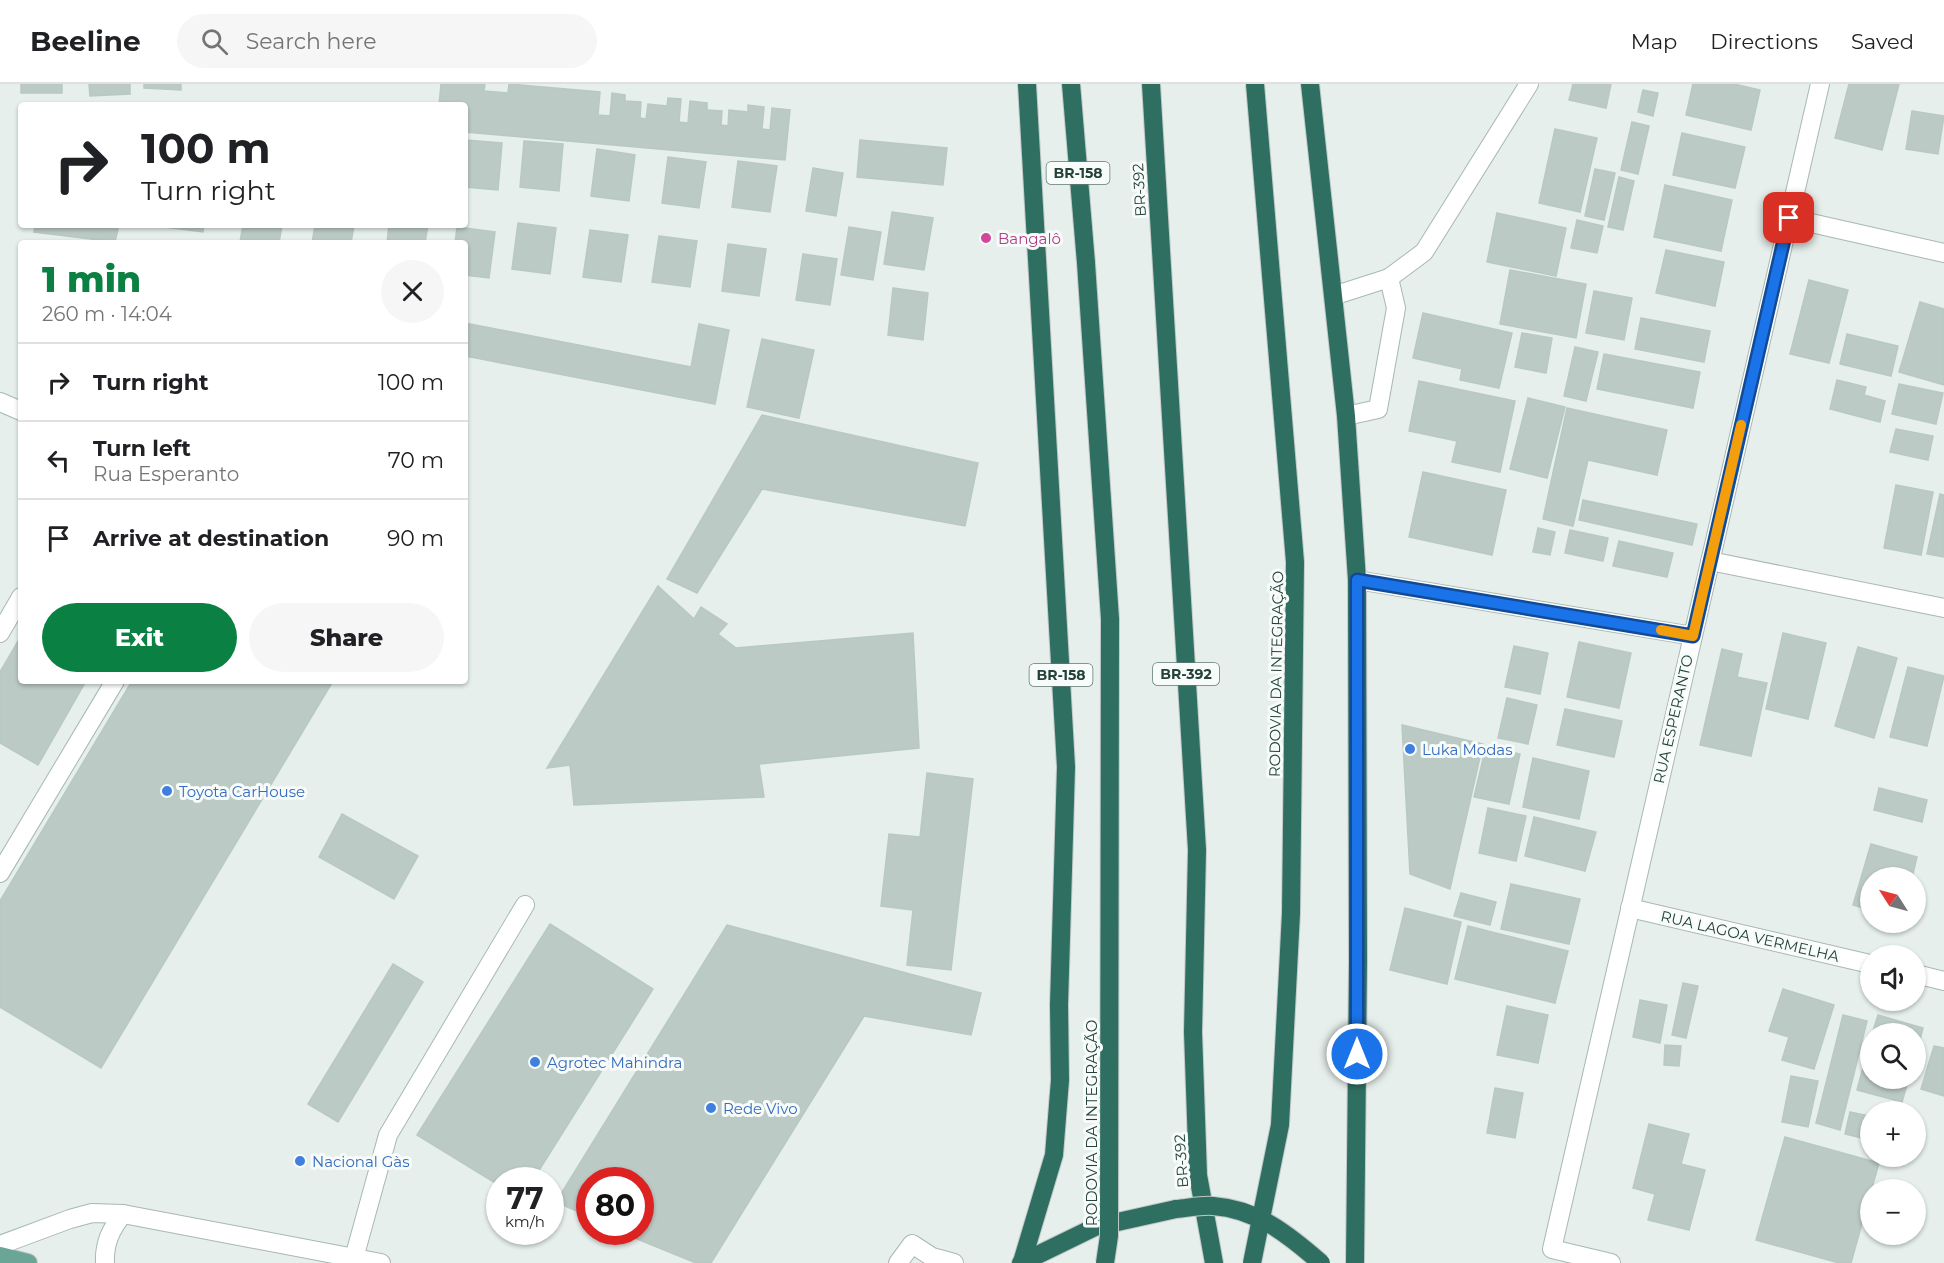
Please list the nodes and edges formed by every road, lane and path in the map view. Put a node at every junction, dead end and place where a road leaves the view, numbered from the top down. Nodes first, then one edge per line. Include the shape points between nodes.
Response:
1 (1027, 84) edge
2 (1071, 84) edge
3 (1151, 84) edge
4 (1255, 84) edge
5 (1310, 84) edge
6 (1529, 84) edge
7 (1820, 84) edge
8 (1789, 218) junction
9 (1944, 253) edge
10 (1389, 278) junction
11 (1333, 296) junction
12 (0, 402) edge
13 (18, 410) edge
14 (1346, 416) junction
15 (1710, 561) junction
16 (1357, 580) junction
17 (18, 602) edge
18 (1944, 608) edge
19 (0, 633) edge
20 (1693, 636) junction
21 (113, 684) edge
22 (0, 873) edge
23 (525, 905) dead end
24 (1630, 908) junction
25 (1860, 962) edge
26 (1926, 976) edge
27 (1944, 981) edge
28 (123, 1214) junction
29 (0, 1245) edge
30 (0, 1256) edge
31 (354, 1258) junction
32 (1022, 1262) edge
33 (28, 1263) edge
34 (105, 1263) edge
35 (381, 1263) edge
36 (897, 1263) edge
37 (954, 1263) edge
38 (1105, 1263) edge
39 (1214, 1263) edge
40 (1252, 1263) edge
41 (1321, 1263) edge
42 (1354, 1263) edge
43 (1611, 1263) edge

1 - 32 highway, BR-158 via 1066,766 1060,1080 1054,1155
2 - 38 highway, RODOVIA DA INTEGRAÇÃO / BR-158, bridge via 1110,619 1109,1224
3 - 39 highway, BR-392 / BR-392 via 1197,850 1193,1032 1198,1175
4 - 40 highway, RODOVIA DA INTEGRAÇÃO, bridge via 1295,562 1291,913 1280,1113
5 - 11 highway
6 - 10 street via 1424,252
7 - 8 street, RUA ESPERANTO
8 - 9 street
8 - 15 street, RUA ESPERANTO
10 - 11 street
10 - 14 street via 1396,308 1378,409
11 - 14 highway
12 - 13 street
14 - 16 highway
15 - 18 street
15 - 20 street, RUA ESPERANTO
16 - 20 street
16 - 42 highway
17 - 19 street
20 - 24 street, RUA ESPERANTO
21 - 22 street
23 - 31 street via 388,1135
24 - 25 street, RUA LAGOA VERMELHA
24 - 43 street, RUA ESPERANTO via 1551,1249
26 - 27 street
28 - 29 street via 81,1216
28 - 31 street
28 - 34 street via 111,1229 104,1251
30 - 33 main road
31 - 35 street
32 - 41 highway, bridge via 1095,1227 1210,1205 1242,1210 1285,1233
36 - 37 street via 912,1244 932,1257

